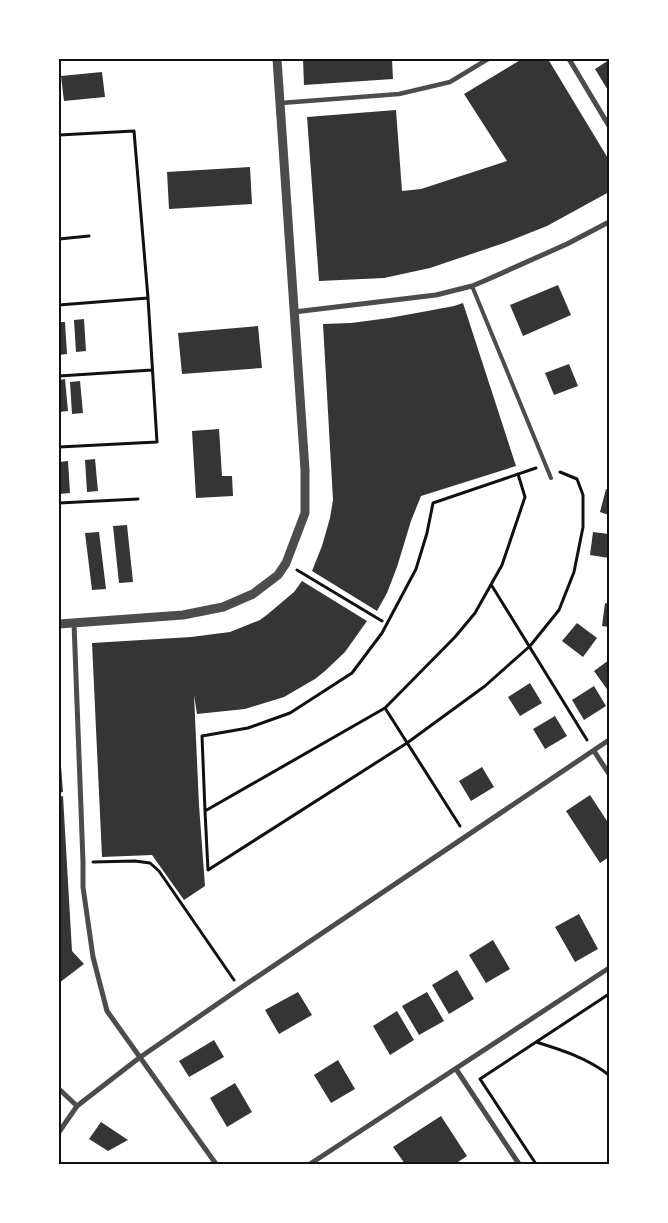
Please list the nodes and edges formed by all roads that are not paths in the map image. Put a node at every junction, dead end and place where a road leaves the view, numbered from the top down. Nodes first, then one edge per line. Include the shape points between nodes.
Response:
1 (277, 59) edge
2 (488, 59) edge
3 (569, 59) edge
4 (281, 103) junction
5 (609, 126) edge
6 (609, 222) edge
7 (472, 286) junction
8 (294, 312) junction
9 (551, 478) dead end
10 (74, 623) junction
11 (59, 624) edge
12 (609, 740) edge
13 (594, 751) junction
14 (609, 774) edge
15 (609, 968) edge
16 (139, 1058) junction
17 (456, 1069) junction
18 (59, 1088) edge
19 (78, 1106) junction
20 (59, 1132) edge
21 (216, 1164) edge
22 (310, 1164) edge
23 (519, 1164) edge

1 - 4 street
2 - 4 street via 450,82 398,94
3 - 5 street
4 - 8 street
6 - 7 street
7 - 8 street via 436,294
7 - 9 lane
8 - 10 street via 305,513 286,563 278,575 253,594 223,607 183,615
10 - 11 street
10 - 16 street via 82,887 93,957 107,1011
12 - 13 street
13 - 14 street
13 - 16 street
15 - 17 street
16 - 19 street
16 - 21 street
17 - 22 street
17 - 23 street
18 - 19 street
19 - 20 street

